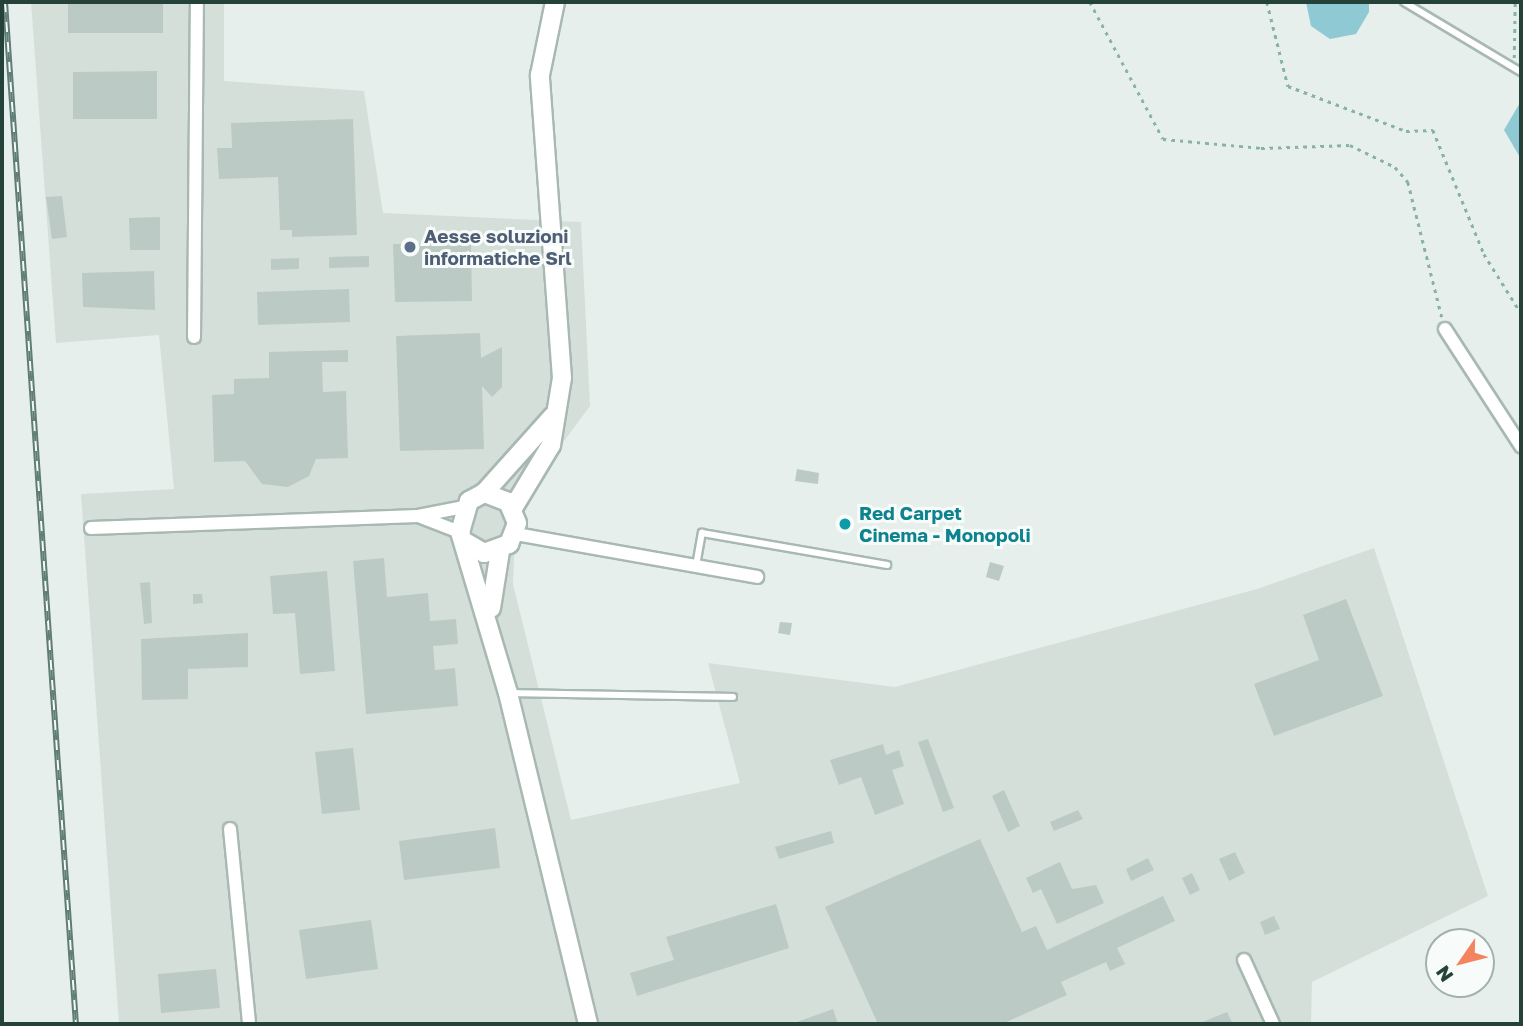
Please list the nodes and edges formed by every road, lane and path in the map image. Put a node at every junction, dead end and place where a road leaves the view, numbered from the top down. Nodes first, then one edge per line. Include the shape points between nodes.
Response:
1 (197, 2) edge
2 (555, 2) edge
3 (1090, 2) edge
4 (1267, 2) edge
5 (1404, 2) edge
6 (1515, 2) edge
7 (1518, 70) edge
8 (1521, 313) edge
9 (1445, 330) joint
10 (194, 337) dead end
11 (556, 410) junction
12 (1521, 446) edge
13 (484, 493) junction
14 (464, 507) junction
15 (513, 508) junction
16 (418, 516) junction
17 (92, 528) dead end
18 (516, 534) junction
19 (464, 538) junction
20 (500, 551) junction
21 (887, 565) dead end
22 (696, 566) junction
23 (757, 577) dead end
24 (491, 626) junction
25 (508, 693) junction
26 (733, 697) dead end
27 (230, 829) dead end
28 (1244, 960) dead end
29 (249, 1024) edge
30 (588, 1024) edge
31 (1273, 1024) edge

1 - 10 street
2 - 11 street via 540,75 562,378
3 - 9 path via 1163,139 1261,148 1350,145 1395,167 1408,182
4 - 8 path via 1288,86 1406,131 1433,130 1484,254
5 - 7 lane
6 - 7 path
9 - 12 street
11 - 13 street via 542,435
11 - 15 street via 551,445
13 - 14 street
13 - 15 street
14 - 16 street
14 - 19 street
15 - 18 street
16 - 17 street
16 - 19 street
18 - 20 street
18 - 22 street
19 - 20 street via 484,553
19 - 24 street
20 - 24 street
21 - 22 lane via 702,533
22 - 23 street
24 - 25 street
25 - 26 lane
25 - 30 street
27 - 29 street
28 - 31 street

